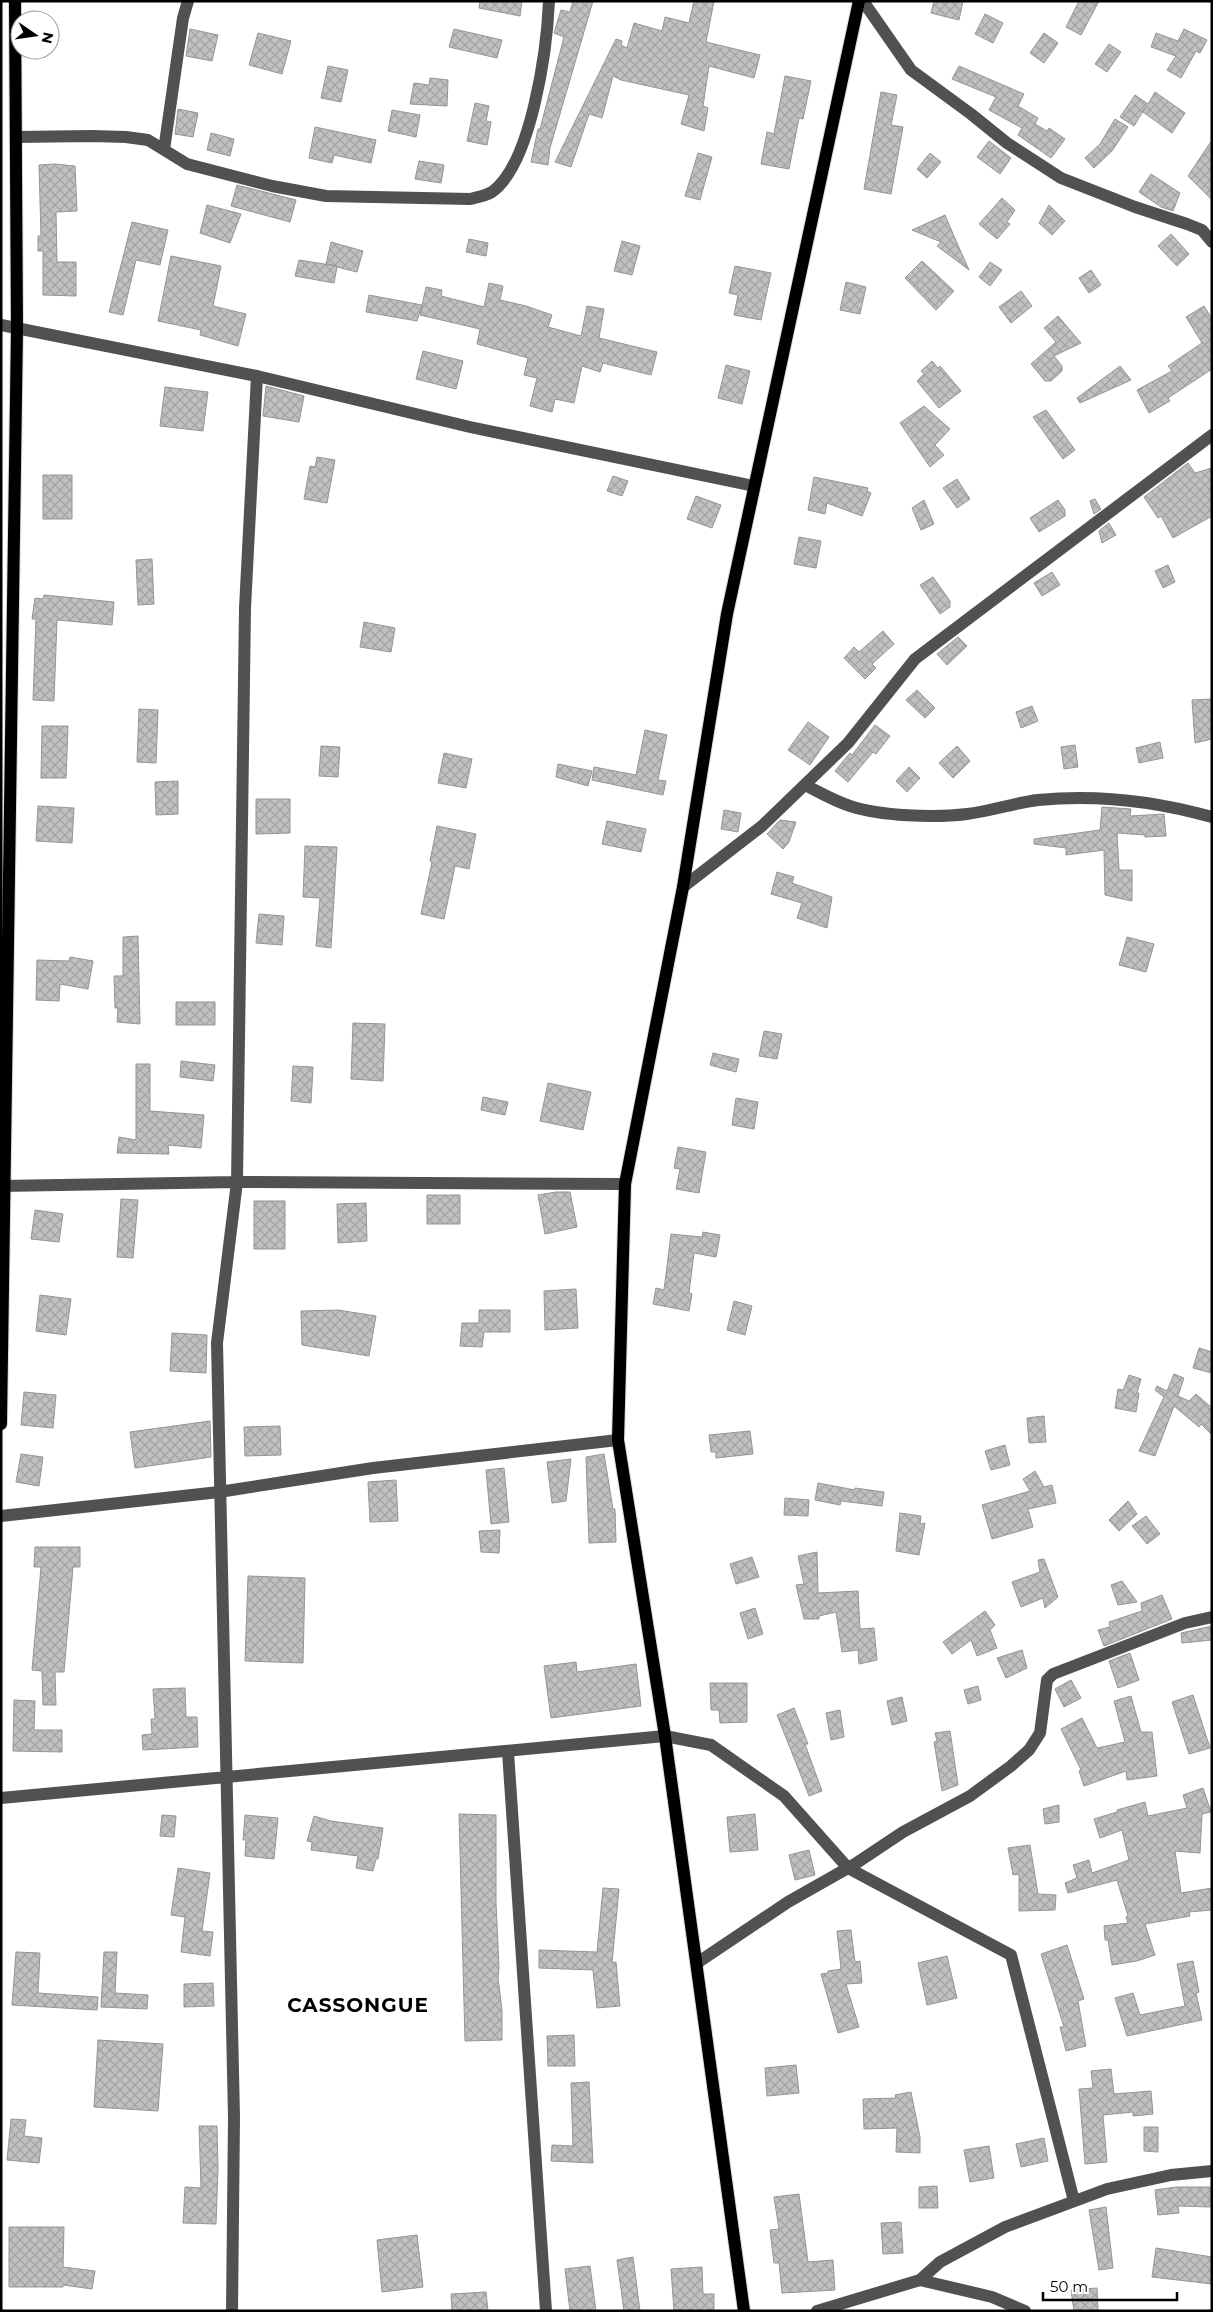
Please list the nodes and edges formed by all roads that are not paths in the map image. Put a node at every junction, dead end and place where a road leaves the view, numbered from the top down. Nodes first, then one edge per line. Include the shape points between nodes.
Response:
1 (15, 1) edge
2 (188, 1) edge
3 (549, 1) edge
4 (859, 1) edge
5 (863, 1) edge
6 (16, 137) junction
7 (164, 150) junction
8 (1212, 242) edge
9 (1, 326) edge
10 (17, 328) junction
11 (257, 376) junction
12 (1212, 435) edge
13 (754, 486) junction
14 (805, 785) junction
15 (1212, 817) edge
16 (683, 886) junction
17 (237, 1182) junction
18 (625, 1184) junction
19 (4, 1186) edge
20 (1, 1424) edge
21 (618, 1440) junction
22 (219, 1492) junction
23 (1, 1516) edge
24 (1212, 1617) edge
25 (664, 1736) junction
26 (508, 1752) junction
27 (228, 1778) junction
28 (1, 1798) edge
29 (848, 1868) junction
30 (697, 1963) junction
31 (1212, 2171) edge
32 (1074, 2201) junction
33 (920, 2280) junction
34 (232, 2311) edge
35 (546, 2311) edge
36 (744, 2311) edge
37 (817, 2311) edge
38 (1025, 2311) edge

1 - 6 main road
2 - 7 street
3 - 7 street via 542,66 524,143 502,180 493,191 482,197 310,194 186,164
4 - 13 main road
5 - 8 street via 911,70 1007,143 1061,178 1202,230
6 - 7 street via 126,137 148,140
6 - 10 main road
9 - 10 street
10 - 11 street
10 - 19 main road
11 - 13 street via 470,427
11 - 17 street via 245,608
12 - 14 street via 916,659 848,742
13 - 16 main road via 727,614
14 - 15 street via 850,806 903,815 967,814 1038,800 1131,799
14 - 16 street via 762,826
16 - 18 main road
17 - 18 street
17 - 19 street
17 - 22 street via 217,1343
18 - 21 main road
19 - 20 main road
21 - 22 street via 373,1468
21 - 25 main road
22 - 23 street
22 - 27 street
24 - 29 street via 1185,1623 1053,1674 1047,1680 1040,1734 1029,1750 970,1796 903,1832
25 - 26 street
25 - 29 street via 711,1745 784,1796
25 - 30 main road
26 - 27 street
26 - 35 street
27 - 28 street
27 - 34 street via 234,2117
29 - 30 street via 788,1902
29 - 32 street via 1011,1955
30 - 36 main road
31 - 32 street via 1171,2175 1107,2189
32 - 33 street via 1005,2227 940,2262
33 - 37 street
33 - 38 street via 992,2297

